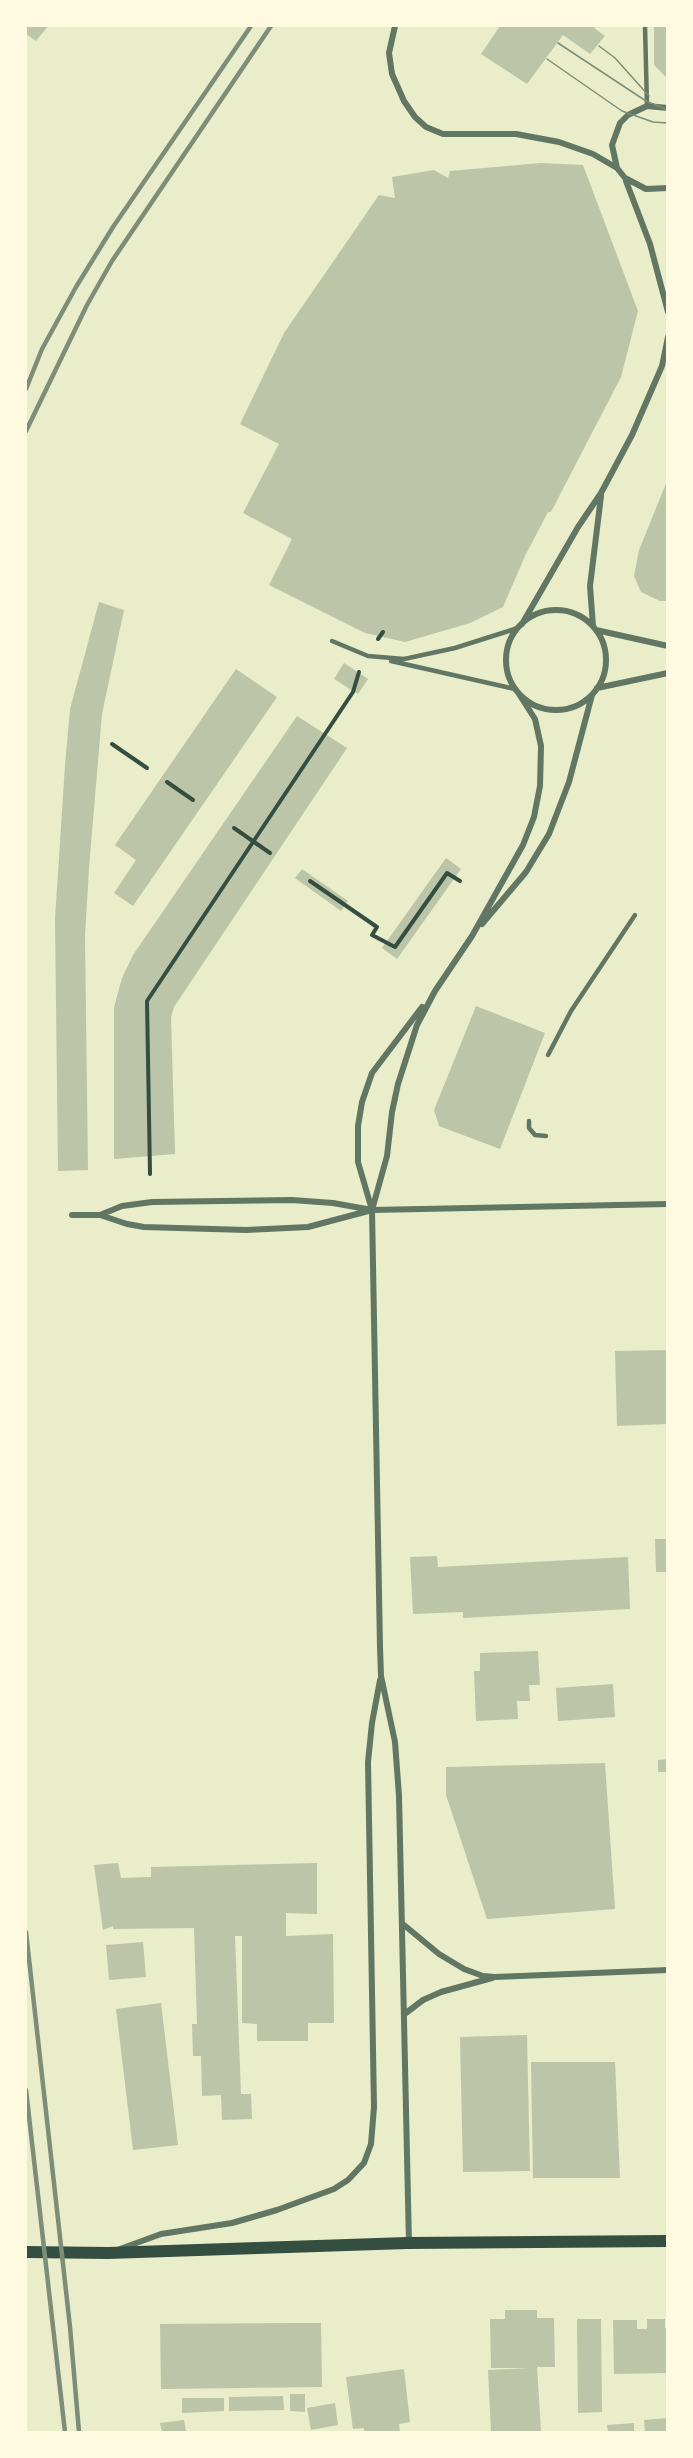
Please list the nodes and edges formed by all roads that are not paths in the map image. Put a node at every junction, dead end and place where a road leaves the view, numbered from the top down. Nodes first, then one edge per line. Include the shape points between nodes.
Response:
1 (395, 26) edge
2 (645, 26) edge
3 (647, 106) junction
4 (668, 108) edge
5 (617, 168) junction
6 (625, 178) junction
7 (668, 188) edge
8 (668, 312) edge
9 (668, 337) edge
10 (601, 493) junction
11 (520, 626) junction
12 (594, 628) junction
13 (332, 641) dead end
14 (668, 646) edge
15 (368, 656) junction
16 (668, 673) edge
17 (597, 688) junction
18 (517, 692) junction
19 (592, 695) junction
20 (635, 915) dead end
21 (472, 936) junction
22 (435, 991) junction
23 (548, 1055) dead end
24 (529, 1120) dead end
25 (546, 1136) dead end
26 (668, 1204) edge
27 (372, 1210) junction
28 (72, 1215) dead end
29 (100, 1215) junction
30 (381, 1676) junction
31 (404, 1925) junction
32 (668, 1970) edge
33 (495, 1977) junction
34 (406, 2013) junction
35 (668, 2241) edge
36 (409, 2244) junction
37 (26, 2252) edge
38 (108, 2253) junction

1 - 5 street via 389,53 392,74 404,102 431,131 516,134 559,142
2 - 3 lane
3 - 4 street
3 - 5 street via 628,115 615,134 613,156
5 - 6 street
6 - 7 street via 646,189
6 - 8 street via 650,244
9 - 10 street via 655,384
10 - 11 street
10 - 12 street via 590,586
11 - 12 street via 539,614 558,611 577,616
11 - 15 lane via 436,653 396,659
11 - 18 street via 507,653 507,672
12 - 14 street
12 - 17 street via 605,658
13 - 15 lane
15 - 18 lane
16 - 17 street
17 - 19 street
18 - 19 street via 549,710 573,707
18 - 21 street via 539,730 542,759 538,802 523,845
19 - 21 street via 569,782 549,834 526,872
20 - 23 lane via 571,1011
21 - 22 street
22 - 27 street via 417,1025 403,1065 387,1156
22 - 27 street via 372,1073 365,1091 357,1152
24 - 25 lane via 529,1128 536,1135
26 - 27 street
27 - 29 street via 292,1200 152,1202 122,1206
27 - 29 street via 308,1227 246,1230 144,1227
27 - 30 street
28 - 29 street
30 - 31 street via 395,1742
30 - 38 street via 368,1770 374,2107 364,2163 348,2181 334,2189 277,2210 232,2223 161,2234
31 - 33 street via 453,1963 475,1974
31 - 34 street
32 - 33 street
33 - 34 street via 441,1992
34 - 36 street
35 - 36 main road
36 - 38 main road
37 - 38 main road

